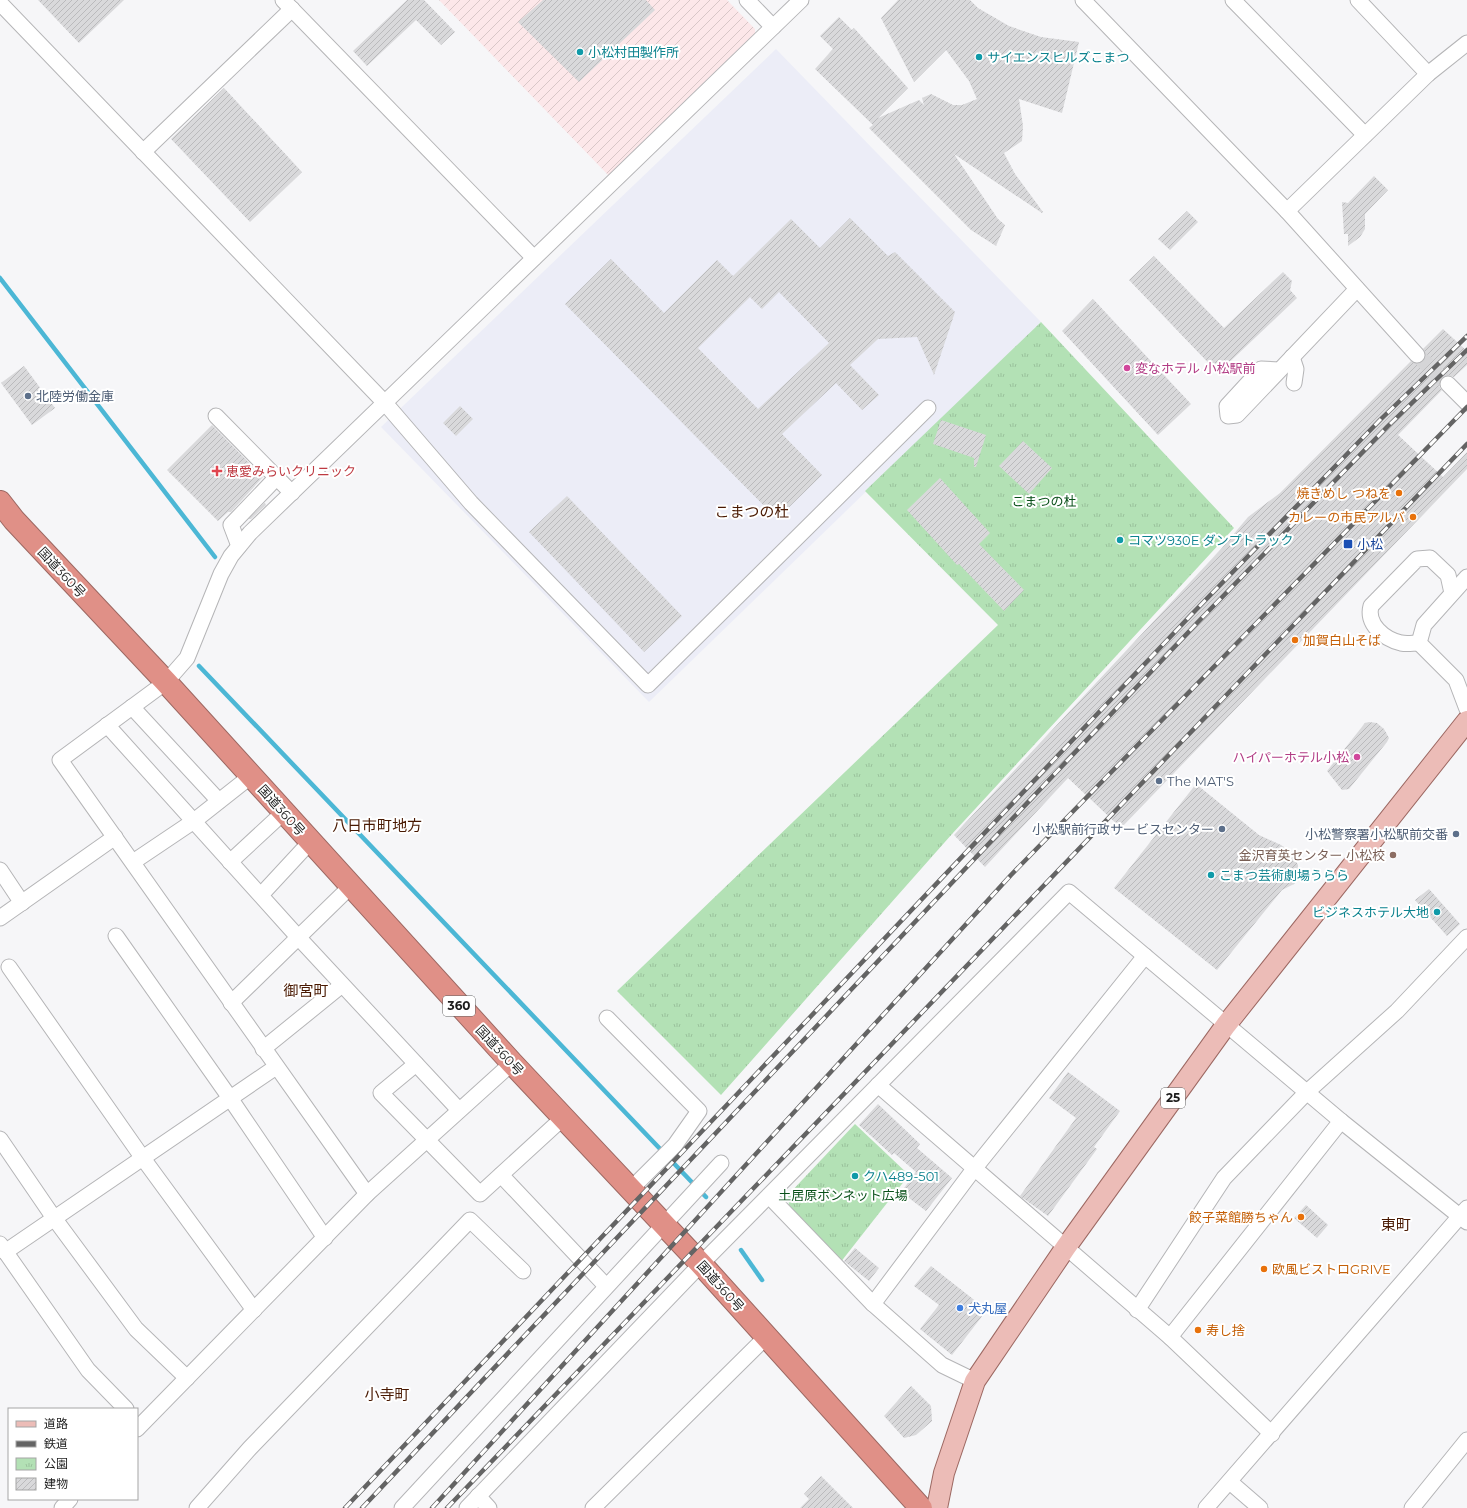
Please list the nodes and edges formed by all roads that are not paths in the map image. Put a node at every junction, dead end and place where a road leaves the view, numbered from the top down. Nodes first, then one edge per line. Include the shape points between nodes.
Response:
1 (747, 0) edge
2 (801, 0) edge
3 (1083, 0) edge
4 (1233, 0) edge
5 (1358, 0) edge
6 (0, 3) edge
7 (288, 5) edge
8 (773, 27) junction
9 (1467, 43) edge
10 (1428, 74) junction
11 (1365, 135) junction
12 (143, 152) junction
13 (1287, 211) junction
14 (534, 258) junction
15 (1357, 289) junction
16 (1417, 355) tunnel mouth
17 (1292, 357) junction
18 (1279, 370) dead end
19 (1294, 383) dead end
20 (1448, 384) tunnel mouth
21 (385, 403) junction
22 (1467, 403) edge
23 (928, 408) dead end
24 (216, 416) dead end
25 (277, 477) junction
26 (292, 493) junction
27 (0, 502) edge
28 (239, 546) junction
29 (1467, 577) edge
30 (1452, 593) junction
31 (1420, 643) junction
32 (166, 682) junction
33 (132, 707) junction
34 (1467, 709) edge
35 (1467, 722) edge
36 (107, 725) junction
37 (252, 776) junction
38 (219, 801) junction
39 (284, 812) junction
40 (194, 821) junction
41 (115, 837) junction
42 (310, 841) junction
43 (133, 862) junction
44 (230, 862) junction
45 (0, 870) edge
46 (351, 886) junction
47 (261, 895) junction
48 (22, 903) junction
49 (0, 918) edge
50 (116, 936) dead end
51 (298, 937) junction
52 (1467, 937) edge
53 (1145, 956) junction
54 (9, 967) dead end
55 (342, 985) junction
56 (231, 1003) junction
57 (607, 1018) dead end
58 (1226, 1025) junction
59 (263, 1049) junction
60 (512, 1063) junction
61 (416, 1064) junction
62 (276, 1067) junction
63 (878, 1085) junction
64 (1307, 1092) junction
65 (230, 1098) junction
66 (459, 1110) junction
67 (564, 1117) junction
68 (1341, 1121) junction
69 (0, 1139) edge
70 (426, 1140) junction
71 (142, 1157) junction
72 (721, 1163) dead end
73 (974, 1169) junction
74 (501, 1175) junction
75 (631, 1189) junction
76 (367, 1194) junction
77 (769, 1196) junction
78 (1465, 1215) edge
79 (54, 1218) junction
80 (664, 1224) junction
81 (325, 1238) junction
82 (1066, 1247) junction
83 (3, 1248) edge
84 (701, 1264) junction
85 (523, 1271) dead end
86 (606, 1286) junction
87 (873, 1304) junction
88 (254, 1310) junction
89 (1137, 1310) junction
90 (766, 1337) junction
91 (1170, 1337) junction
92 (187, 1378) junction
93 (976, 1381) junction
94 (125, 1408) edge
95 (138, 1425) edge
96 (1272, 1434) junction
97 (1467, 1440) edge
98 (1230, 1482) junction
99 (478, 1496) junction
100 (69, 1500) edge
101 (62, 1508) edge
102 (197, 1508) edge
103 (402, 1508) edge
104 (467, 1508) edge
105 (489, 1508) edge
106 (593, 1508) edge
107 (920, 1508) edge
108 (937, 1508) edge
109 (1206, 1508) edge
110 (1260, 1508) edge
111 (1412, 1508) edge

1 - 8 street
2 - 8 street
3 - 13 street
4 - 11 street
5 - 10 street
6 - 12 street
7 - 12 street
7 - 14 street
8 - 14 street
9 - 10 street
10 - 11 street
11 - 13 street
12 - 21 street
13 - 15 street
14 - 21 street
15 - 16 street
15 - 17 street
17 - 18 street
17 - 19 street via 1296,369
20 - 22 street
21 - 23 street via 471,504 648,685
21 - 26 street
24 - 25 street
25 - 26 street
25 - 28 street via 231,525
26 - 28 street
27 - 32 highway, 国道360号 / 360
28 - 32 street via 212,592 187,658
29 - 30 street
30 - 31 street via 1424,624
30 - 31 street via 1448,575 1430,558 1417,559 1371,606 1369,614 1373,625 1388,639 1402,643
31 - 34 street via 1456,680
32 - 33 street
32 - 37 highway, 国道360号 / 360
33 - 36 street
33 - 38 street
35 - 58 main road, 25
36 - 40 street
36 - 41 street via 60,760
37 - 38 street
37 - 39 highway, 国道360号 / 360
38 - 40 street
39 - 42 highway, 国道360号 / 360
39 - 44 street
40 - 43 street
40 - 44 street
41 - 43 street
41 - 48 street
42 - 46 highway, 国道360号 / 360
42 - 47 street
43 - 56 street
44 - 47 street
45 - 48 street
46 - 51 street
46 - 60 highway, 国道360号 / 360
47 - 51 street
48 - 49 street
50 - 65 street
51 - 55 street
51 - 56 street
52 - 64 street via 1397,1011
53 - 58 street
53 - 63 street via 1070,892
53 - 73 street
54 - 71 street
55 - 59 street
55 - 61 street
56 - 59 street
57 - 75 street via 699,1111 675,1145
58 - 64 street
58 - 82 main road, 25
59 - 62 street
60 - 66 street
60 - 67 highway, 国道360号 / 360
61 - 66 street
61 - 70 street via 382,1094
62 - 65 street
62 - 76 street
63 - 73 street
63 - 77 street
64 - 68 street
64 - 89 street via 1224,1178
65 - 71 street
65 - 81 street
66 - 70 street
67 - 74 street
67 - 75 highway, 国道360号 / 360
68 - 78 street
68 - 91 street
69 - 79 street
70 - 74 street via 480,1194
70 - 76 street
71 - 79 street
71 - 88 street
72 - 80 street
73 - 82 street
73 - 87 street
74 - 86 street
75 - 80 highway, 国道360号 / 360
76 - 81 street
77 - 84 street
77 - 87 street
78 - 96 street
79 - 83 street
79 - 92 street via 136,1329
80 - 84 highway, 国道360号 / 360
80 - 86 street
81 - 88 street
82 - 89 street
82 - 93 main road, 25
83 - 94 street via 88,1370
84 - 90 highway, 国道360号 / 360
84 - 99 street
85 - 102 street via 470,1220 250,1448
86 - 103 street
87 - 93 street via 942,1365
88 - 92 street
89 - 91 street
90 - 106 street
90 - 107 highway, 国道360号 / 360
91 - 96 street
92 - 95 street
93 - 108 main road, 25 via 944,1473
96 - 98 street
97 - 111 street
98 - 109 street
98 - 110 street
99 - 104 street
99 - 105 street
100 - 101 street

